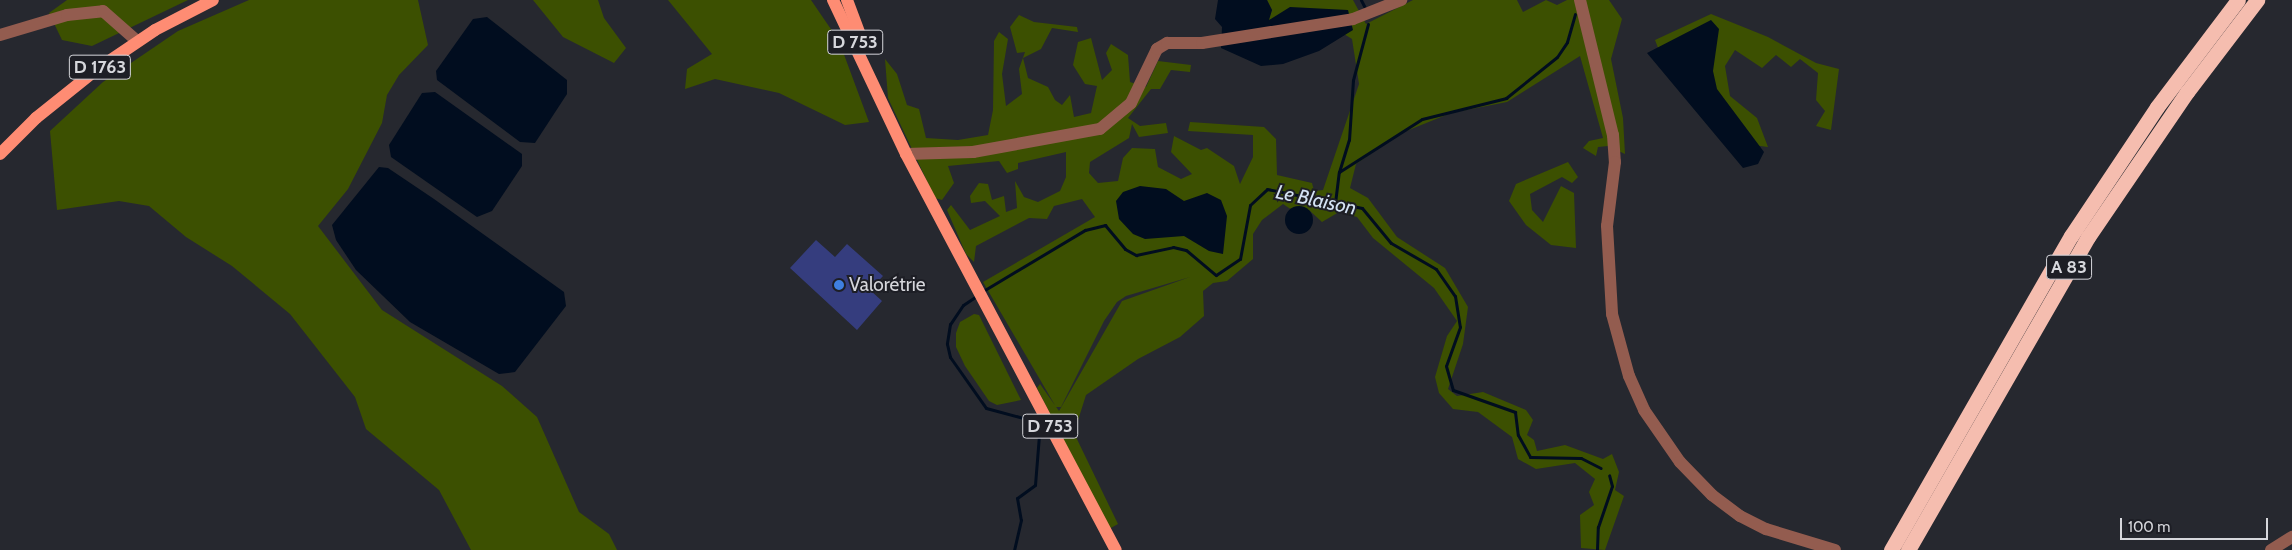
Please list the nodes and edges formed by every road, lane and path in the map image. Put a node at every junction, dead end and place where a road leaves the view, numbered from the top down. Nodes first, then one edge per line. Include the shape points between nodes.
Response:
1 (213, 0) edge
2 (833, 0) edge
3 (847, 0) edge
4 (1401, 0) edge
5 (1580, 0) edge
6 (2238, 0) edge
7 (2257, 0) edge
8 (0, 35) edge
9 (137, 42) junction
10 (875, 84) junction
11 (0, 154) edge
12 (906, 154) junction
13 (2292, 537) edge
14 (1116, 550) edge
15 (1835, 550) edge
16 (1891, 550) edge
17 (1908, 550) edge
18 (2271, 550) edge

1 - 9 main road, D 1763
2 - 10 main road, D 753
3 - 10 main road, D 753
4 - 12 street via 1375,13 1346,20 1202,43 1167,43 1157,49 1131,104 1100,129 973,152
5 - 15 street via 1614,135 1615,162 1607,226 1612,314 1629,376 1644,410 1680,462 1733,510 1766,529
6 - 16 highway, A 83 via 2153,113 2071,236
7 - 17 highway, A 83 via 2171,114 2088,237
8 - 9 street via 67,15 103,11
9 - 11 main road, D 1763 via 36,118
10 - 12 main road, D 753
12 - 14 main road, D 753
13 - 18 street

